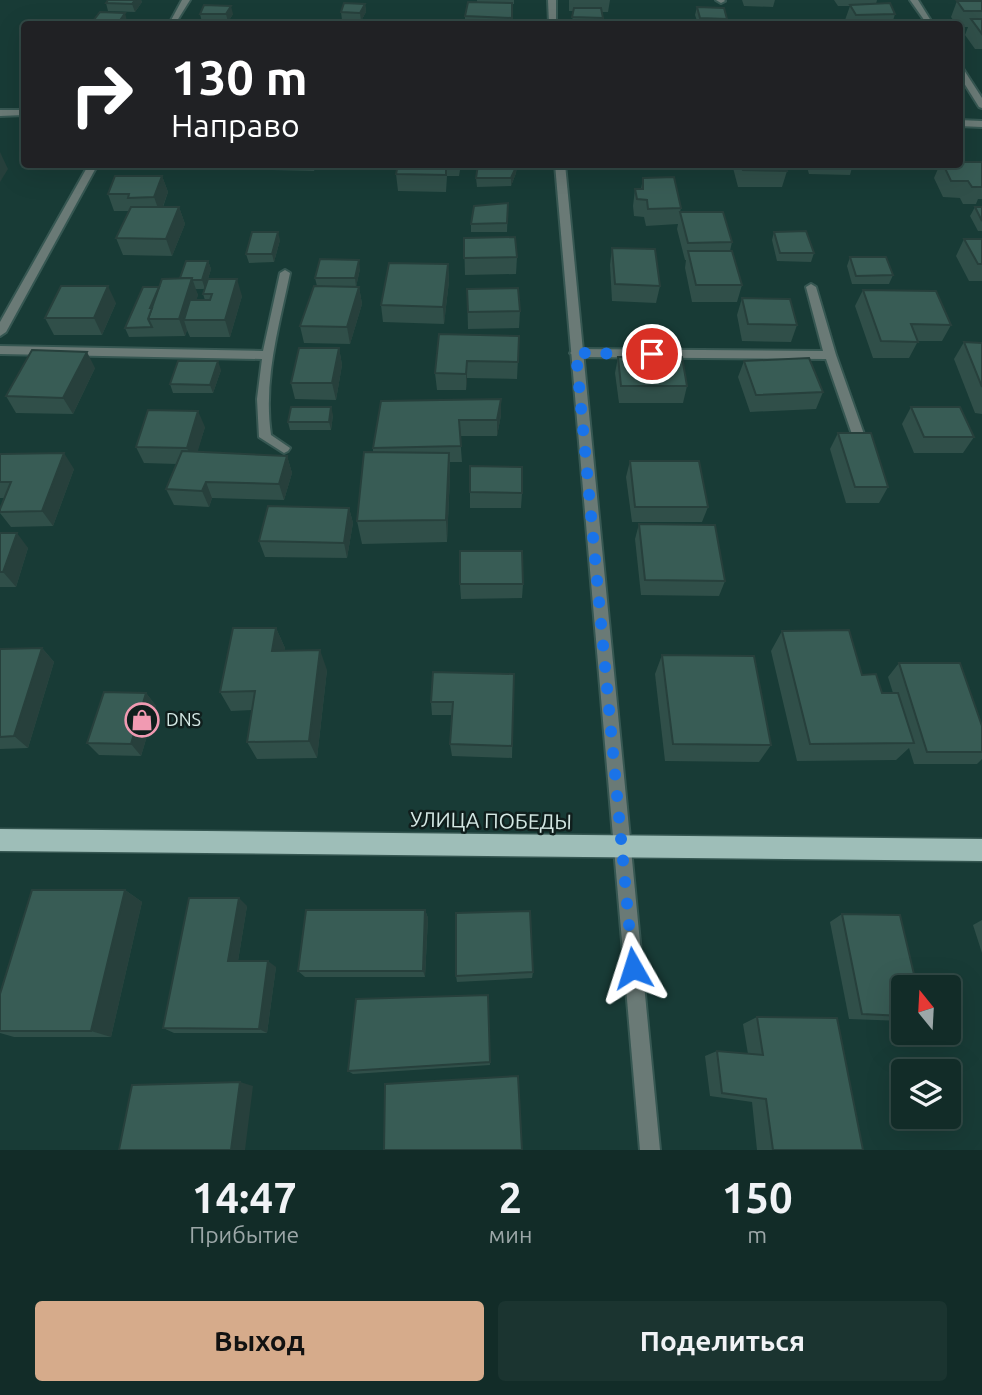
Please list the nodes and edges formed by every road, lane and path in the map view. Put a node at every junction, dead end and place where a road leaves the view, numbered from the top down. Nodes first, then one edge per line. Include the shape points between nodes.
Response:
1 (186, 0) edge
2 (552, 0) edge
3 (914, 0) edge
4 (174, 21) edge
5 (553, 21) edge
6 (928, 21) edge
7 (963, 75) edge
8 (982, 105) edge
9 (0, 113) edge
10 (21, 113) edge
11 (963, 123) edge
12 (982, 124) edge
13 (92, 168) edge
14 (560, 168) edge
15 (285, 273) dead end
16 (811, 287) dead end
17 (0, 332) edge
18 (0, 349) edge
19 (576, 353) junction
20 (269, 355) junction
21 (830, 355) junction
22 (860, 440) edge
23 (284, 447) dead end
24 (0, 830) edge
25 (982, 839) edge
26 (0, 840) edge
27 (621, 842) junction
28 (982, 849) edge
29 (650, 1150) edge

1 - 4 street
2 - 5 street
3 - 6 street
7 - 8 street
9 - 10 street
11 - 12 street
13 - 17 street
14 - 19 street
15 - 20 street
16 - 21 street
18 - 20 street
19 - 21 street
19 - 27 street
20 - 23 street via 261,420 265,437
21 - 22 street
24 - 27 main road, УЛИЦА ПОБЕДЫ
25 - 27 main road, УЛИЦА ПОБЕДЫ
26 - 27 main road, УЛИЦА ПОБЕДЫ
27 - 28 main road, УЛИЦА ПОБЕДЫ
27 - 29 street

